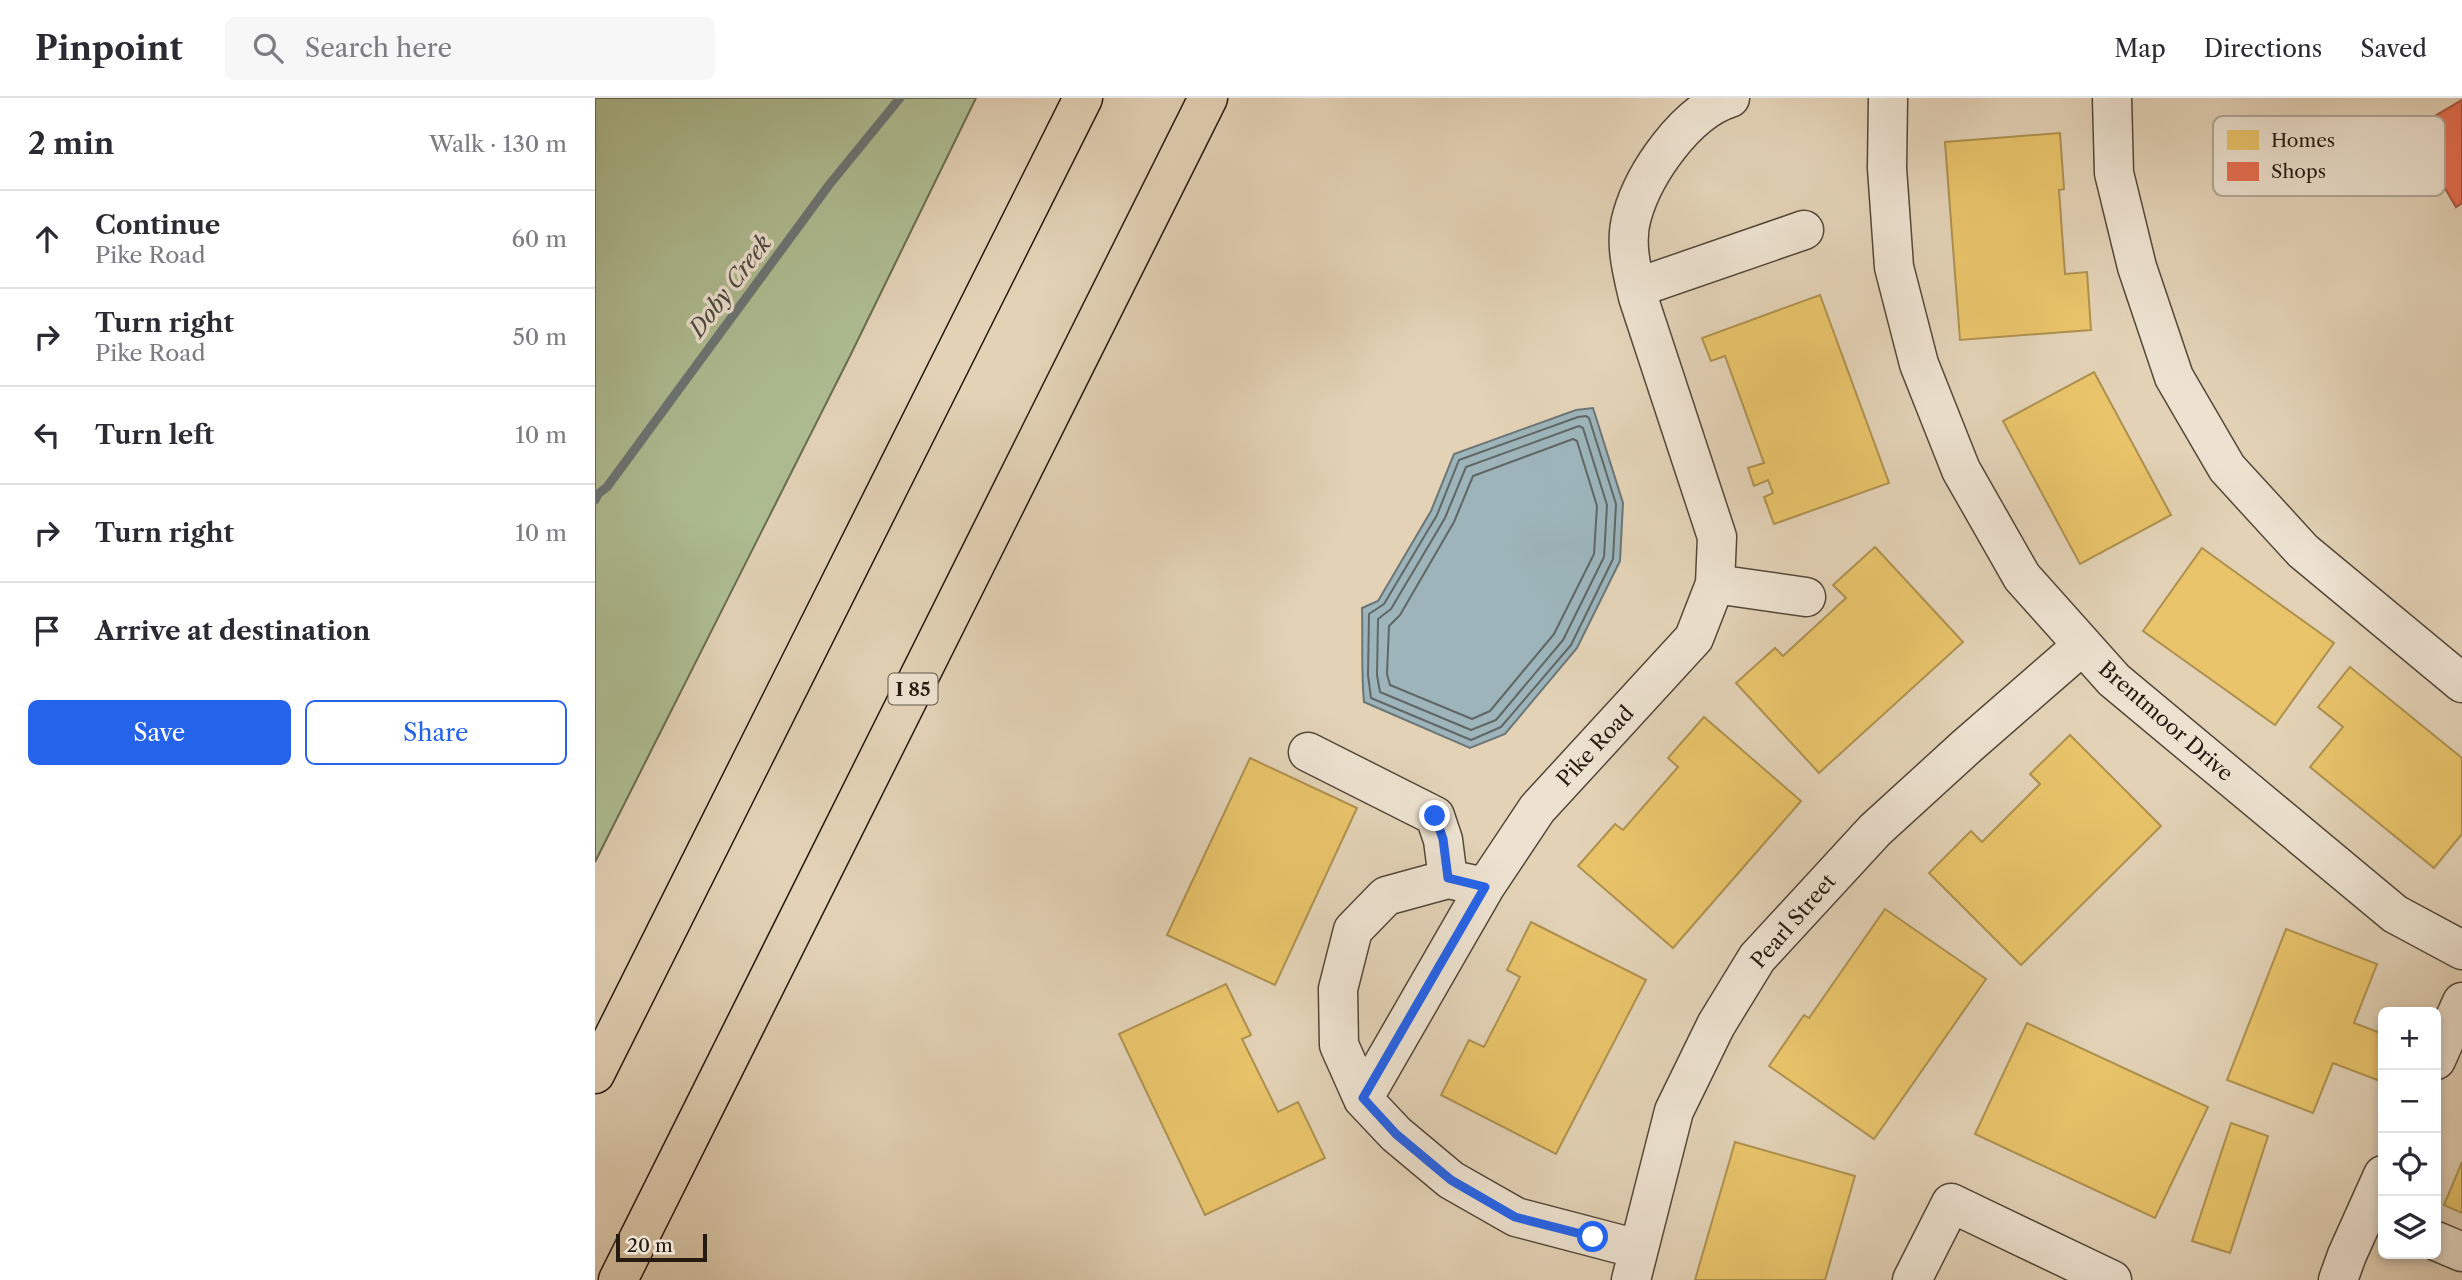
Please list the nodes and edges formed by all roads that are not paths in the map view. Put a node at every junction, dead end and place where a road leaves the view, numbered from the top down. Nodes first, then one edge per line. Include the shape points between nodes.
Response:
1 (1083, 98) edge
2 (1208, 98) edge
3 (1730, 98) edge
4 (1888, 98) edge
5 (2112, 98) edge
6 (1804, 230) dead end
7 (1636, 288) junction
8 (1714, 584) junction
9 (1807, 597) dead end
10 (2083, 645) junction
11 (2462, 683) edge
12 (1308, 752) dead end
13 (1448, 878) junction
14 (1485, 887) junction
15 (2462, 950) edge
16 (2462, 1002) edge
17 (2441, 1049) edge
18 (595, 1074) edge
19 (1363, 1098) junction
20 (2379, 1196) edge
21 (2375, 1214) edge
22 (2441, 1243) edge
23 (2462, 1252) edge
24 (1635, 1264) edge
25 (1918, 1278) edge
26 (618, 1280) edge
27 (2112, 1280) edge
28 (2338, 1280) edge

1 - 18 highway
2 - 26 highway, I 85
3 - 7 street, Pike Road via 1716,102 1681,133 1650,172 1631,218 1629,261
4 - 10 street, Brentmoor Drive via 1894,267 1919,364 1961,470 2022,577
5 - 11 street via 2114,173 2137,267 2174,377 2228,468 2303,551
6 - 7 street
7 - 8 street, Pike Road via 1717,537
8 - 9 street
8 - 14 street, Pike Road via 1693,638 1537,809
10 - 15 street, Brentmoor Drive via 2114,680 2395,914
10 - 24 street, Pearl Street via 1875,830 1757,958 1716,1025 1674,1111
12 - 13 street via 1435,816
13 - 14 street
13 - 19 street via 1386,896 1353,930 1338,989 1339,1045
14 - 19 street, Pike Road
16 - 17 street
19 - 24 street via 1396,1134 1451,1180 1515,1217
20 - 21 street
21 - 28 street via 2347,1255
22 - 23 street
25 - 27 street via 1951,1203

